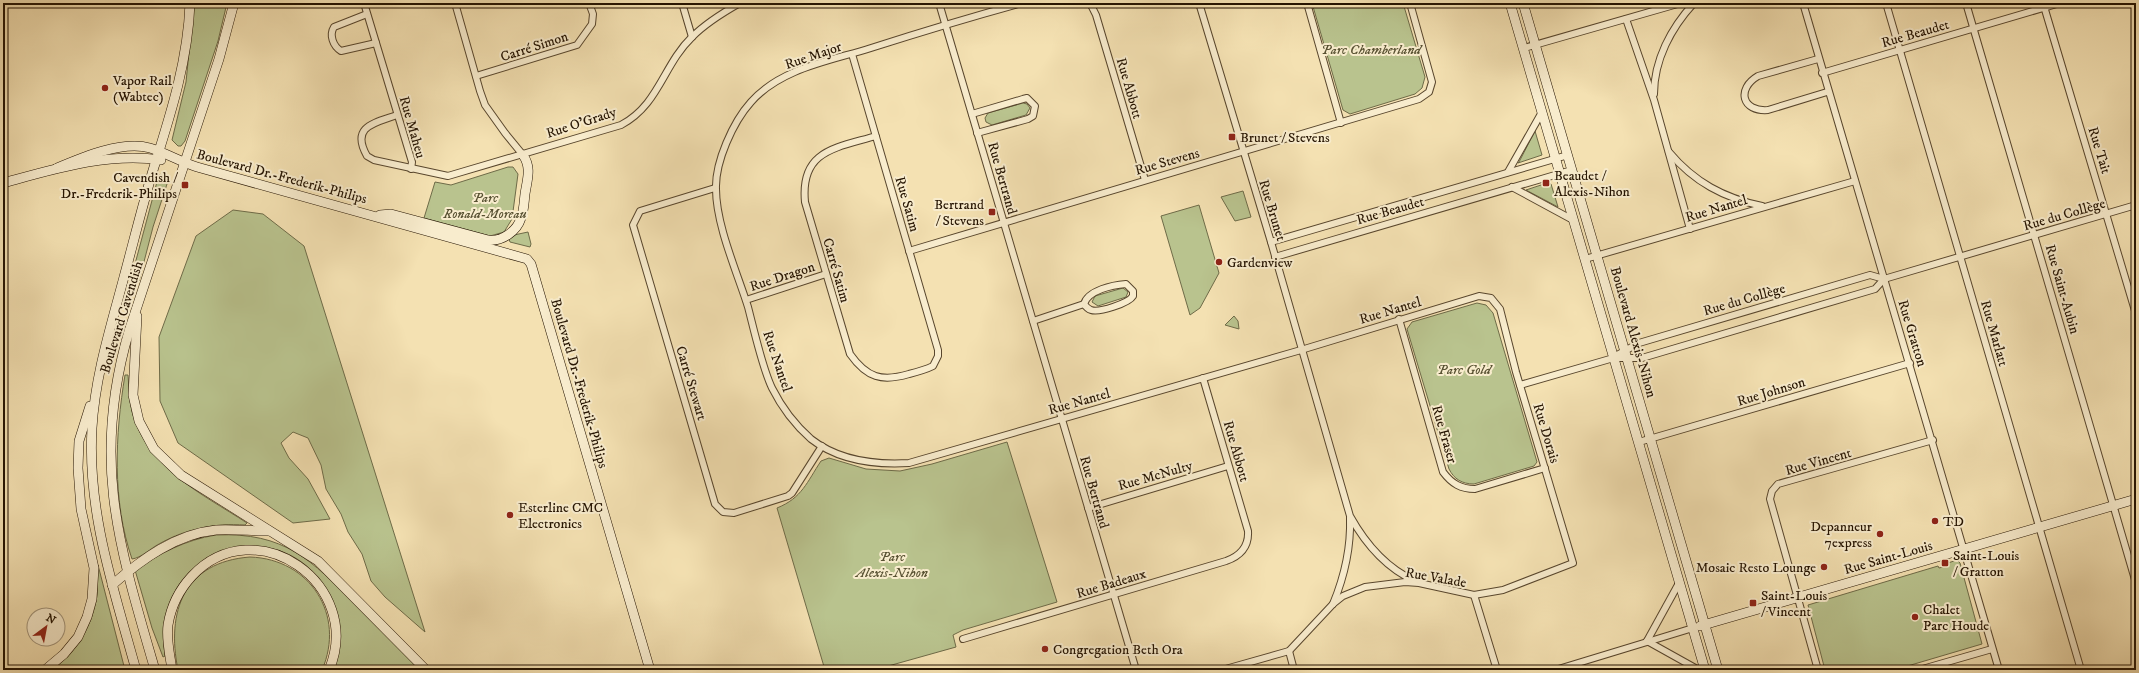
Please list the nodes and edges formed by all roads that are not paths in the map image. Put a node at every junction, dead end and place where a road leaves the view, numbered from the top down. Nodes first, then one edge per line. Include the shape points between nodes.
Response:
1 (190, 3) edge
2 (234, 3) edge
3 (364, 3) edge
4 (455, 3) edge
5 (589, 3) edge
6 (682, 3) edge
7 (740, 3) edge
8 (939, 3) edge
9 (1022, 3) edge
10 (1090, 3) edge
11 (1199, 3) edge
12 (1307, 3) edge
13 (1410, 3) edge
14 (1510, 3) edge
15 (1523, 3) edge
16 (1681, 3) edge
17 (1694, 3) edge
18 (1803, 3) edge
19 (1886, 3) edge
20 (1966, 3) edge
21 (2060, 3) edge
22 (2044, 5) edge
23 (367, 14) junction
24 (1626, 19) junction
25 (945, 24) junction
26 (1974, 29) junction
27 (692, 37) junction
28 (376, 43) junction
29 (1535, 45) junction
30 (1524, 48) junction
31 (1900, 50) junction
32 (852, 54) junction
33 (1818, 59) junction
34 (1822, 73) junction
35 (476, 76) junction
36 (1827, 92) junction
37 (1654, 100) junction
38 (1542, 112) junction
39 (972, 114) junction
40 (397, 115) junction
41 (1341, 123) junction
42 (978, 133) junction
43 (876, 136) junction
44 (1667, 149) junction
45 (1243, 152) junction
46 (158, 155) junction
47 (523, 155) junction
48 (1568, 155) junction
49 (1556, 158) junction
50 (184, 163) junction
51 (411, 169) junction
52 (1572, 170) junction
53 (1508, 172) junction
54 (1560, 173) junction
55 (1145, 180) junction
56 (1855, 181) junction
57 (3, 183) edge
58 (1512, 187) junction
59 (715, 188) junction
60 (2136, 205) edge
61 (1764, 207) junction
62 (2107, 214) junction
63 (372, 215) junction
64 (1573, 220) junction
65 (1004, 223) junction
66 (1690, 229) junction
67 (2034, 235) junction
68 (1271, 242) junction
69 (910, 251) junction
70 (1597, 256) junction
71 (1960, 256) junction
72 (1275, 257) junction
73 (1585, 259) junction
74 (826, 274) junction
75 (1884, 279) junction
76 (746, 300) junction
77 (1084, 304) junction
78 (2135, 304) edge
79 (138, 307) junction
80 (1500, 309) joint
81 (2136, 314) edge
82 (1399, 319) junction
83 (1033, 320) junction
84 (1301, 350) junction
85 (1626, 354) junction
86 (1614, 358) junction
87 (937, 361) joint
88 (1910, 363) junction
89 (1203, 378) junction
90 (1520, 385) junction
91 (97, 387) junction
92 (1061, 419) junction
93 (1651, 439) junction
94 (1933, 440) junction
95 (1639, 442) junction
96 (822, 446) junction
97 (1228, 466) junction
98 (1545, 468) junction
99 (2136, 499) edge
100 (2113, 506) junction
101 (1088, 508) junction
102 (1350, 516) junction
103 (2039, 527) junction
104 (270, 531) junction
105 (1248, 531) joint
106 (1962, 550) junction
107 (1573, 563) joint
108 (127, 572) junction
109 (1419, 583) junction
110 (1680, 583) junction
111 (2136, 583) edge
112 (112, 585) junction
113 (1113, 595) junction
114 (1474, 595) junction
115 (1797, 598) junction
116 (1332, 604) junction
117 (1705, 624) junction
118 (1693, 628) junction
119 (963, 639) dead end
120 (1648, 642) junction
121 (1992, 649) junction
122 (1289, 651) junction
123 (45, 670) edge
124 (136, 670) edge
125 (155, 670) edge
126 (172, 670) edge
127 (329, 670) edge
128 (426, 670) edge
129 (650, 670) edge
130 (1136, 670) edge
131 (1222, 670) edge
132 (1294, 670) edge
133 (1497, 670) edge
134 (1555, 670) edge
135 (1699, 670) edge
136 (1705, 670) edge
137 (1718, 670) edge
138 (1818, 670) edge
139 (1919, 670) edge
140 (1999, 670) edge
141 (2080, 670) edge

1 - 46 street, Boulevard Cavendish via 183,64
2 - 50 street, Boulevard Cavendish via 224,43
3 - 23 street, Rue Maheu
4 - 35 street
5 - 35 street, Carré Simon via 593,14 592,24 577,45
6 - 27 street
7 - 27 street, Rue O'Grady
8 - 25 street, Rue Bertrand
9 - 25 street, Rue Major
10 - 55 street, Rue Abbott via 1096,15
11 - 45 street, Rue Brunet
12 - 41 street
13 - 41 street, Rue Stevens via 1431,76 1429,92 1410,103
14 - 30 street, Boulevard Alexis-Nihon
15 - 29 street, Boulevard Alexis-Nihon
16 - 24 street
17 - 37 street via 1669,38 1658,62 1654,77
18 - 33 street, Rue Gratton
19 - 31 street, Rue Marlatt
20 - 26 street, Rue Saint-Aubin
21 - 22 street, Rue Beaudet
22 - 26 street, Rue Beaudet
22 - 62 street, Rue Tait
23 - 28 street, Rue Maheu
23 - 28 street via 334,27 332,39 341,51
24 - 29 street
24 - 37 street
25 - 32 street, Rue Major
25 - 39 street, Rue Bertrand
26 - 31 street, Rue Beaudet
26 - 67 street, Rue Saint-Aubin
27 - 47 street, Rue O'Grady via 643,110 633,119
28 - 40 street, Rue Maheu
29 - 30 street
29 - 48 street, Boulevard Alexis-Nihon
30 - 38 street, Boulevard Alexis-Nihon
31 - 34 street, Rue Beaudet
31 - 71 street, Rue Marlatt
32 - 43 street, Rue Satim
32 - 59 street, Rue Major via 793,72 777,80 757,97 741,114 731,131
33 - 34 street, Rue Gratton
33 - 36 street via 1758,76 1745,87 1744,94 1752,107 1768,110
34 - 36 street, Rue Gratton
35 - 47 street via 485,105
36 - 56 street, Rue Gratton
37 - 44 street
38 - 49 street, Boulevard Alexis-Nihon
38 - 53 street
39 - 42 street, Rue Bertrand
39 - 42 street, Rue Bertrand via 1023,98 1028,98 1035,106 1036,111 1028,119
40 - 51 street, Rue Maheu via 412,162
40 - 51 street via 366,127 361,136 364,152 374,160
41 - 45 street, Rue Stevens
42 - 65 street, Rue Bertrand
43 - 69 street, Rue Satim
43 - 74 street, Carré Satim via 821,154 806,175 805,202
44 - 61 street via 1679,164 1708,188
44 - 66 street
45 - 55 street, Rue Stevens
45 - 68 street, Rue Brunet
46 - 50 street, Boulevard Dr.-Frederik-Philips
46 - 57 street, Boulevard Dr.-Frederik-Philips via 125,157 57,168
46 - 91 street, Boulevard Cavendish via 110,329
47 - 51 street, Rue Maheu via 445,177
47 - 63 street, Boulevard Dr.-Frederik-Philips via 529,172 522,217 512,232 498,240 488,240 391,214
48 - 49 street, Rue Beaudet
48 - 52 street, Boulevard Alexis-Nihon
49 - 53 street, Rue Beaudet
49 - 54 street, Boulevard Alexis-Nihon
50 - 63 street, Boulevard Dr.-Frederik-Philips
50 - 79 street, Boulevard Cavendish
52 - 54 street, Rue Beaudet
52 - 70 street, Boulevard Alexis-Nihon
53 - 68 street, Rue Beaudet
54 - 58 street, Rue Beaudet
54 - 64 street, Boulevard Alexis-Nihon
55 - 65 street, Rue Stevens
56 - 61 street, Rue Nantel
56 - 75 street, Rue Gratton
58 - 64 street
58 - 72 street, Rue Beaudet
59 - 76 street, Rue Major via 721,222
59 - 96 street, Carré Stewart via 640,211 633,225 715,504 723,512 734,513 788,496
60 - 62 street, Rue du Collège
61 - 66 street, Rue Nantel
62 - 67 street, Rue du Collège
62 - 78 street, Rue Tait
63 - 129 street, Boulevard Dr.-Frederik-Philips via 530,261
64 - 73 street, Boulevard Alexis-Nihon
65 - 69 street, Rue Stevens
65 - 83 street, Rue Bertrand
66 - 70 street, Rue Nantel
67 - 71 street, Rue du Collège
67 - 100 street, Rue Saint-Aubin
68 - 72 street, Rue Brunet
69 - 87 street, Rue Satim via 938,350
70 - 73 street, Rue Nantel
70 - 85 street, Boulevard Alexis-Nihon
71 - 75 street, Rue du Collège
71 - 103 street, Rue Marlatt
72 - 84 street, Rue Brunet
73 - 86 street, Boulevard Alexis-Nihon
74 - 76 street, Rue Dragon
74 - 87 street, Carré Satim via 850,354 857,365 876,377 887,379 927,369
75 - 85 street, Rue du Collège via 1870,275 1639,343
75 - 85 street, Rue du Collège via 1875,289 1642,358
75 - 88 street, Rue Gratton
76 - 96 street, Rue Nantel via 771,385 792,421
77 - 77 street via 1088,309 1098,311 1128,302 1133,296 1133,291 1126,284 1120,285 1092,293 1087,296
77 - 83 street
78 - 81 street, Rue Tait
79 - 104 street via 133,395 136,413 146,436 159,455 176,472
79 - 108 street, Boulevard Cavendish via 119,367 112,405 110,436 114,511
80 - 82 street, Rue Nantel via 1491,298 1479,296
80 - 90 street, Rue Dorais
82 - 84 street, Rue Nantel
82 - 98 street, Rue Fraser via 1443,472 1449,480 1466,489 1476,489
83 - 92 street, Rue Bertrand
84 - 89 street, Rue Nantel
84 - 102 street, Rue Brunet
85 - 86 street, Rue du Collège
85 - 93 street, Boulevard Alexis-Nihon
86 - 90 street, Rue du Collège
86 - 95 street, Boulevard Alexis-Nihon
88 - 93 street, Rue Johnson
88 - 94 street, Rue Gratton
89 - 92 street, Rue Nantel
89 - 97 street, Rue Abbott
90 - 98 street, Rue Dorais
91 - 112 street, Boulevard Cavendish via 92,426 92,477 100,535
91 - 123 street via 79,441 78,454 81,509 94,568 92,599 88,617 78,637 64,654
92 - 96 street, Rue Nantel via 909,463 861,461
92 - 101 street, Rue Bertrand
93 - 95 street, Rue Johnson
93 - 117 street, Boulevard Alexis-Nihon
94 - 106 street, Rue Gratton
94 - 115 street, Rue Vincent via 1778,484 1772,490 1770,499
95 - 110 street, Boulevard Alexis-Nihon
97 - 101 street, Rue McNulty
97 - 105 street, Rue Abbott
98 - 107 street, Rue Dorais
99 - 100 street, Rue Saint-Louis
100 - 103 street, Rue Saint-Louis
100 - 111 street, Rue Saint-Aubin
101 - 113 street, Rue Bertrand
102 - 109 street, Rue Brunet via 1358,530 1394,570
102 - 116 street, Rue Brunet via 1346,564
103 - 106 street, Rue Saint-Louis
103 - 141 street, Rue Marlatt
104 - 108 street via 218,530 192,535 175,541
104 - 128 street via 318,561
105 - 113 street, Rue Badeaux via 1246,547 1233,558
106 - 115 street, Rue Saint-Louis
106 - 121 street, Rue Gratton
107 - 114 street, Rue Valade via 1503,590
108 - 112 street
108 - 125 street, Boulevard Cavendish
109 - 114 street, Rue Valade
109 - 116 street, Rue Valade via 1395,582 1365,587 1343,596
110 - 118 street, Boulevard Alexis-Nihon
110 - 120 street
112 - 124 street, Boulevard Cavendish
113 - 119 street, Rue Badeaux
113 - 130 street, Rue Bertrand
114 - 133 street
115 - 117 street, Rue Saint-Louis
115 - 138 street, Rue Vincent
116 - 122 street, Rue Valade
117 - 118 street, Rue Saint-Louis
117 - 137 street, Boulevard Alexis-Nihon
118 - 120 street, Rue Saint-Louis
118 - 136 street, Boulevard Alexis-Nihon
120 - 134 street, Rue Saint-Louis
120 - 135 street
121 - 139 street
121 - 140 street, Rue Gratton
122 - 131 street
122 - 132 street
126 - 127 street via 168,626 172,608 182,588 195,573 211,561 232,553 253,551 273,553 293,562 315,579 325,594 333,612 336,633 335,652

